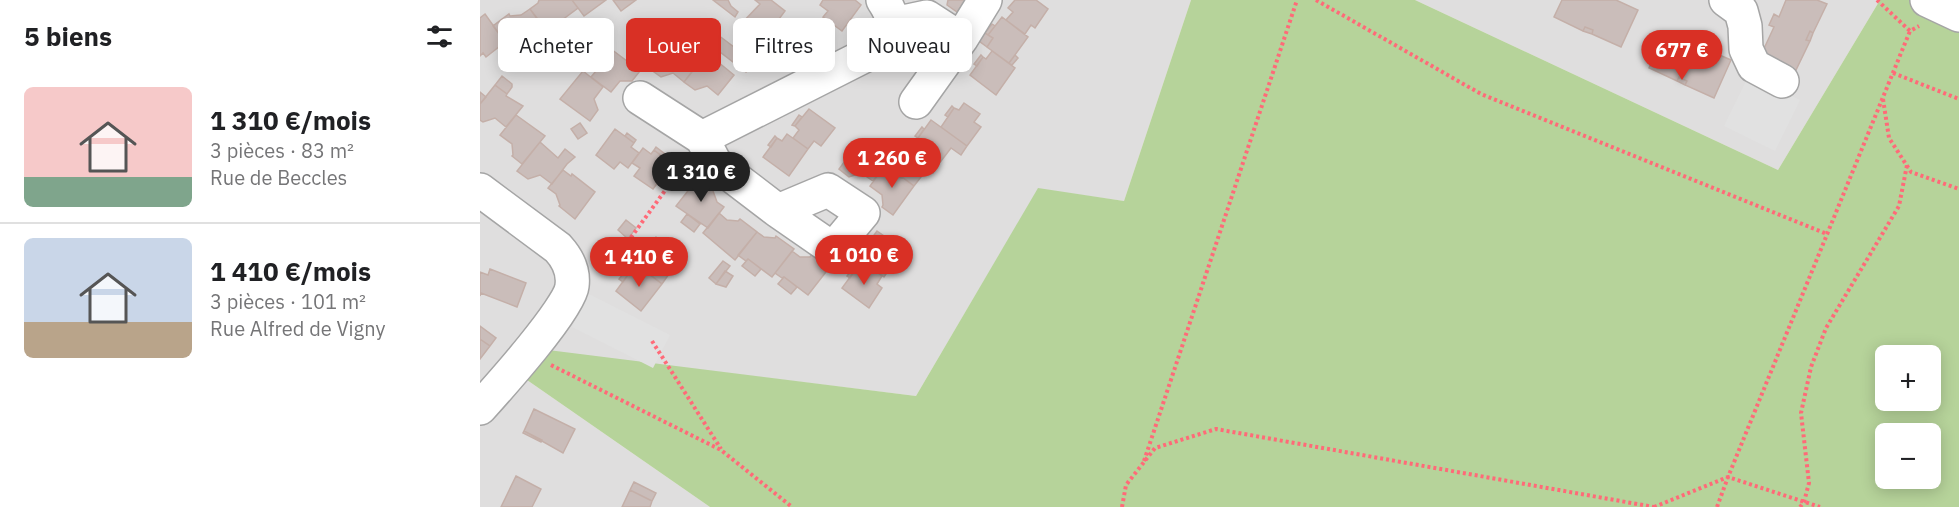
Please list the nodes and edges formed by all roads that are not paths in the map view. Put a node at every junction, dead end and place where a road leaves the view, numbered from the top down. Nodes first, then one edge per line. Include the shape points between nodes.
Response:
1 (985, 0) edge
2 (1726, 0) edge
3 (1927, 0) edge
4 (889, 12) edge
5 (1959, 15) edge
6 (929, 18) edge
7 (972, 21) edge
8 (937, 72) edge
9 (1782, 81) dead end
10 (640, 98) dead end
11 (916, 102) dead end
12 (702, 138) junction
13 (480, 190) edge
14 (778, 211) dead end
15 (480, 408) edge

1 - 7 street
2 - 9 street via 1741,11 1746,49 1754,66
3 - 5 street
4 - 6 street
4 - 12 street via 890,34 870,53
8 - 11 street
10 - 12 street
12 - 14 street via 715,163
13 - 15 street via 558,248 572,274 569,298

